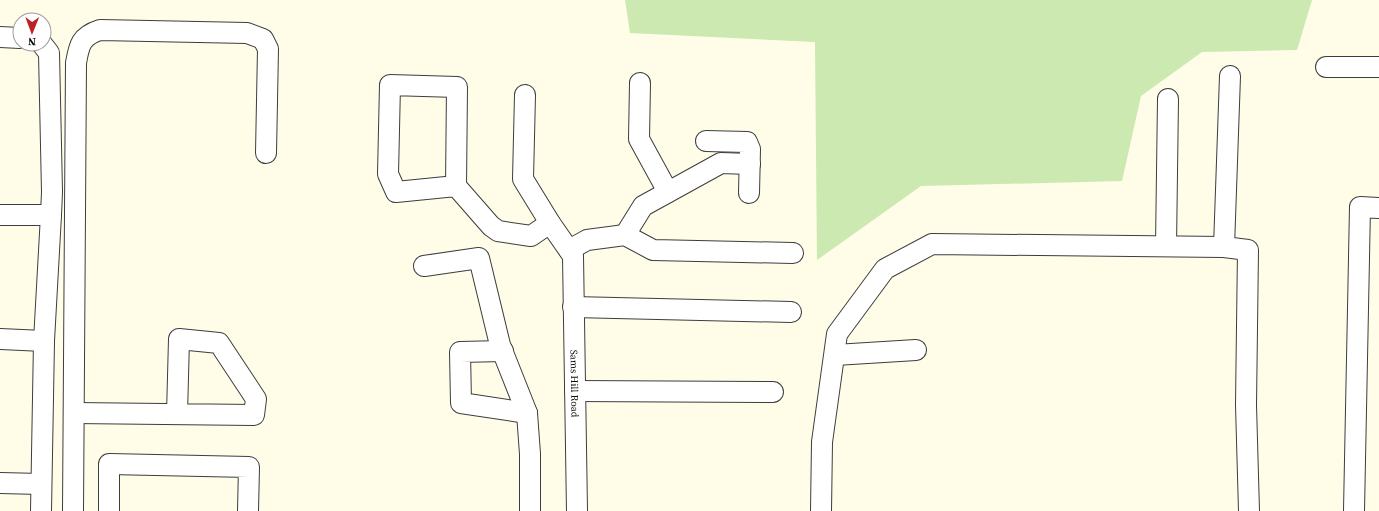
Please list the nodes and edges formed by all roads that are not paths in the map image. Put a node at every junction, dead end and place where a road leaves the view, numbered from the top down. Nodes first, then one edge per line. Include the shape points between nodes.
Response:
1 (0, 37) edge
2 (12, 38) edge
3 (48, 52) edge
4 (1326, 66) dead end
5 (1379, 67) edge
6 (1230, 76) dead end
7 (640, 83) dead end
8 (525, 96) dead end
9 (1168, 99) dead end
10 (706, 141) dead end
11 (266, 153) dead end
12 (750, 164) junction
13 (456, 186) junction
14 (668, 192) junction
15 (749, 193) dead end
16 (1379, 208) edge
17 (0, 215) edge
18 (50, 215) junction
19 (550, 223) junction
20 (625, 235) junction
21 (1166, 246) junction
22 (1224, 246) junction
23 (571, 253) junction
24 (793, 253) dead end
25 (424, 266) dead end
26 (573, 307) junction
27 (791, 312) dead end
28 (0, 339) edge
29 (44, 341) junction
30 (916, 350) dead end
31 (503, 351) junction
32 (835, 355) junction
33 (575, 391) junction
34 (774, 392) dead end
35 (74, 413) junction
36 (527, 413) junction
37 (177, 414) junction
38 (0, 483) edge
39 (41, 484) junction
40 (41, 511) edge
41 (73, 511) edge
42 (109, 511) edge
43 (248, 511) edge
44 (530, 511) edge
45 (577, 511) edge
46 (821, 511) edge
47 (1249, 511) edge
48 (1354, 511) edge

1 - 2 street
3 - 18 street via 52,192
4 - 5 street
6 - 22 street
7 - 14 street via 639,139
8 - 19 street via 523,179
9 - 21 street
10 - 12 street via 747,142 750,149
11 - 35 street via 268,49 263,39 247,33 100,30 84,38 78,48 76,63
12 - 14 street via 721,163
12 - 15 street
13 - 13 street via 457,87 390,85 388,174 396,192
13 - 19 street via 498,231 530,236
14 - 20 street via 643,206
16 - 48 street via 1360,207
17 - 18 street
18 - 29 street
19 - 23 street
20 - 23 street via 587,240
20 - 24 street via 653,250
21 - 22 street
21 - 32 street via 932,244 885,269 838,334
22 - 47 street via 1248,250 1246,405
23 - 26 street, Sams Hill Road
25 - 31 street via 479,258
26 - 27 street
26 - 33 street, Sams Hill Road
28 - 29 street
29 - 39 street
30 - 32 street
31 - 36 street
31 - 36 street via 460,352 461,403
32 - 46 street via 822,442
33 - 34 street
33 - 45 street, Sams Hill Road
35 - 37 street
35 - 41 street
36 - 44 street
37 - 37 street via 254,415 256,399 220,343 179,340
38 - 39 street
39 - 40 street
42 - 43 street via 109,464 248,467

